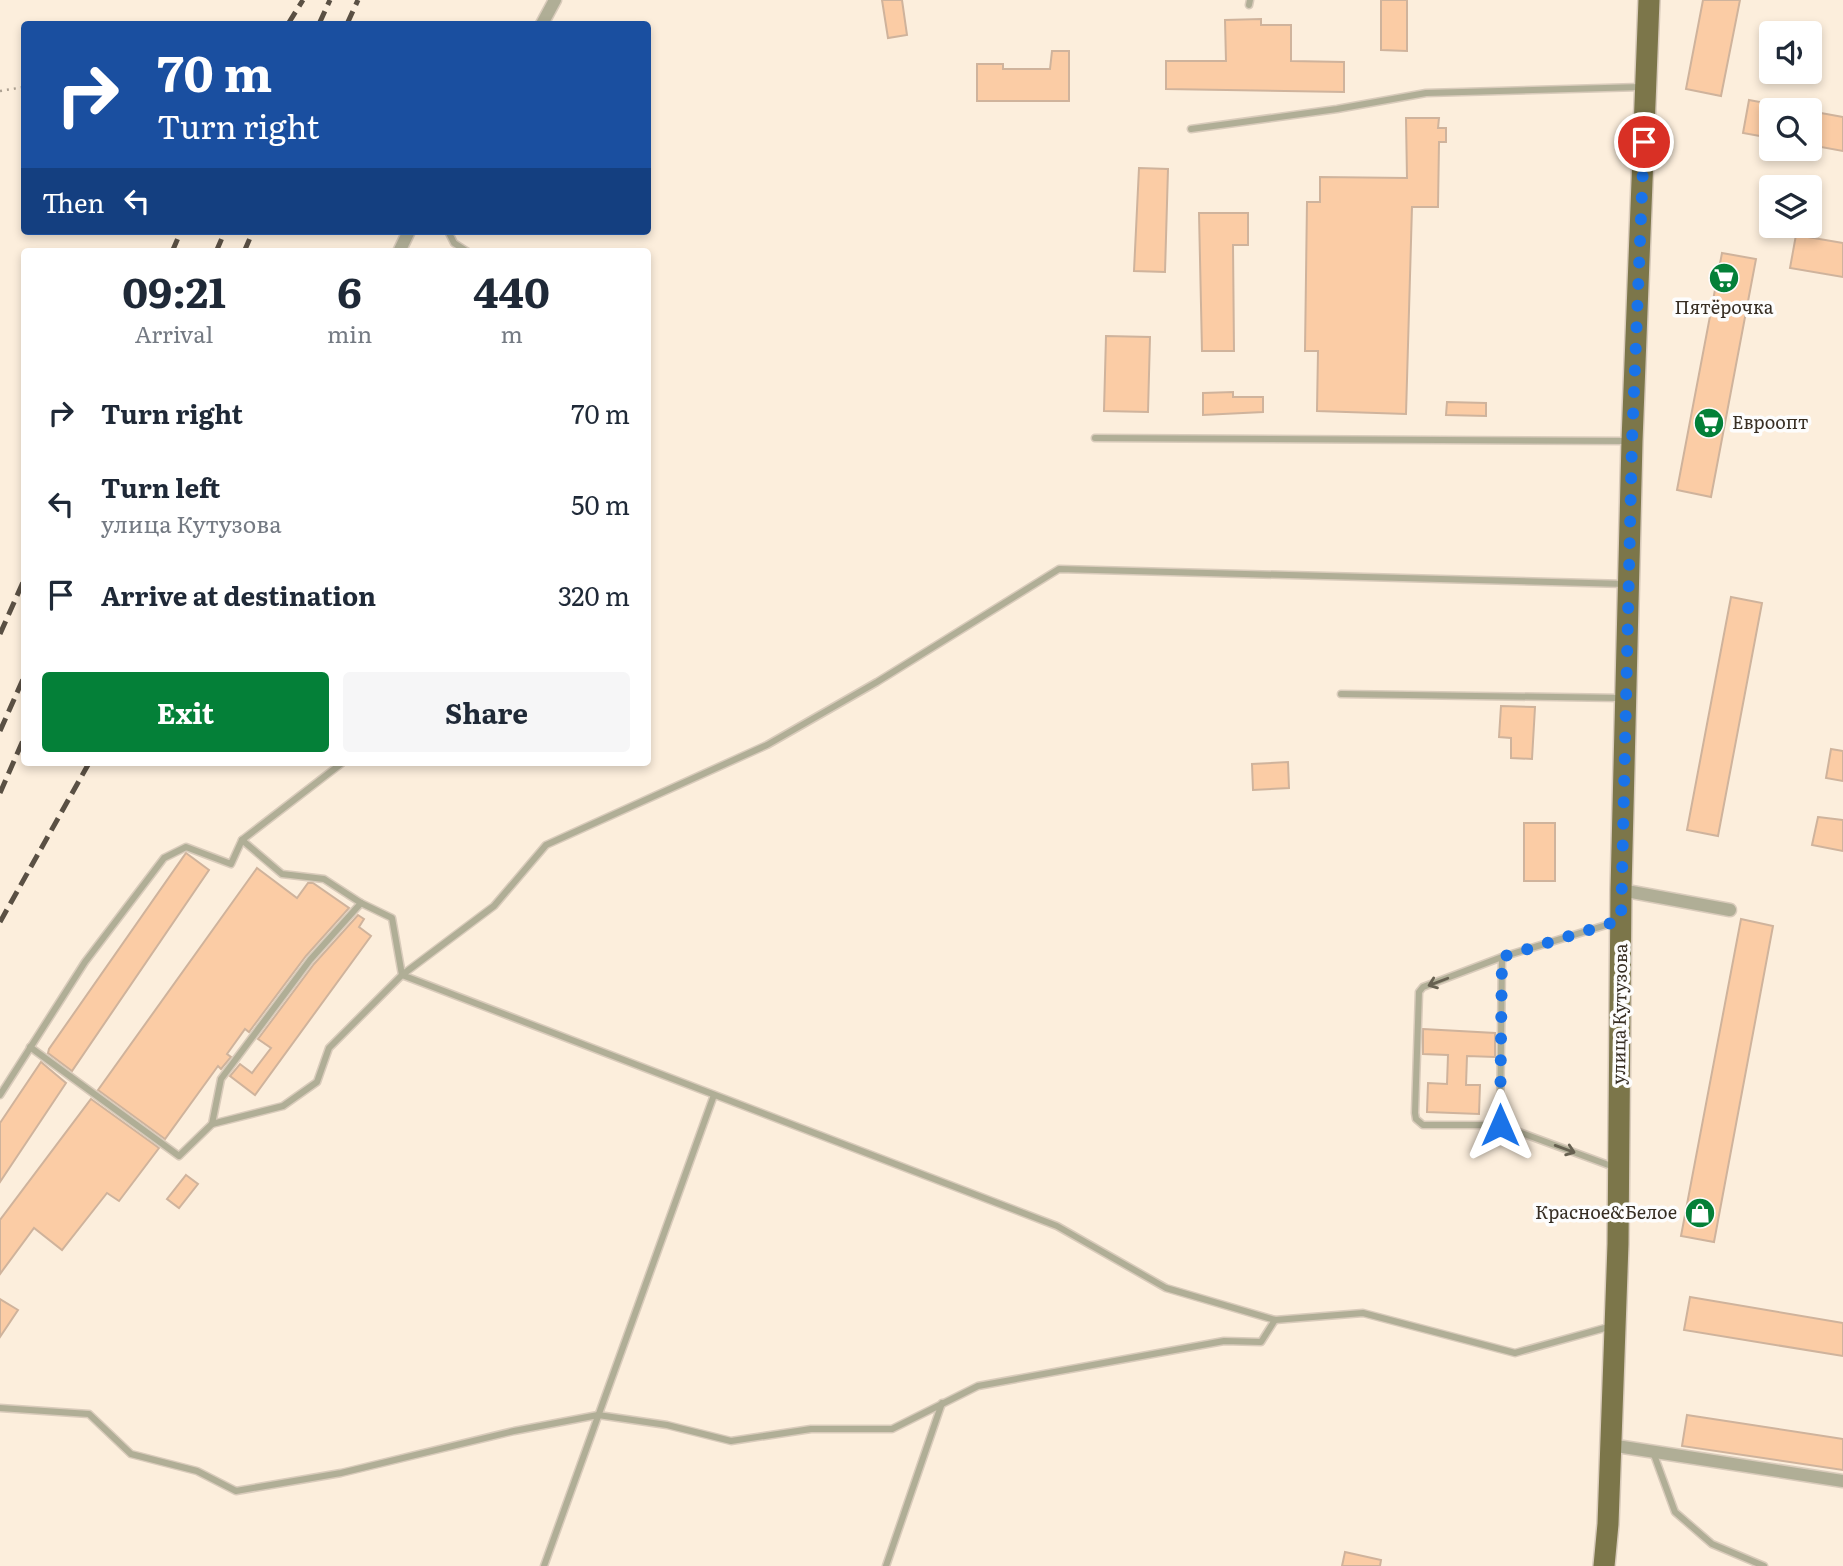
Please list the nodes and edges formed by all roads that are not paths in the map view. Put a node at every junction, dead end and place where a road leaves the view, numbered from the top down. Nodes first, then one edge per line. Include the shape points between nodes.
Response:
1 (555, 0) edge
2 (1648, 0) edge
3 (544, 21) edge
4 (1647, 87) junction
5 (1191, 129) dead end
6 (449, 235) edge
7 (462, 248) edge
8 (1095, 438) dead end
9 (1632, 441) junction
10 (1629, 584) junction
11 (1341, 694) dead end
12 (1626, 698) junction
13 (338, 766) edge
14 (242, 840) junction
15 (1621, 890) junction
16 (360, 903) junction
17 (1730, 910) dead end
18 (1621, 920) junction
19 (1502, 957) junction
20 (402, 975) junction
21 (30, 1047) junction
22 (0, 1095) edge
23 (714, 1095) junction
24 (212, 1124) junction
25 (1500, 1125) junction
26 (1618, 1168) junction
27 (1275, 1320) junction
28 (1614, 1326) junction
29 (943, 1403) junction
30 (0, 1408) edge
31 (597, 1415) junction
32 (1610, 1445) junction
33 (1652, 1450) junction
34 (1843, 1481) edge
35 (544, 1566) edge
36 (886, 1566) edge
37 (1604, 1566) edge
38 (1764, 1566) edge

1 - 3 street
2 - 4 main road, улица Кутузова
4 - 5 lane via 1426,93
4 - 9 main road, улица Кутузова
6 - 7 lane
8 - 9 lane
9 - 10 main road, улица Кутузова
10 - 12 main road, улица Кутузова
10 - 20 lane via 1059,569 767,745 546,845 494,906
11 - 12 lane
12 - 15 main road, улица Кутузова
13 - 14 lane
14 - 16 lane via 282,874 324,879
14 - 21 lane via 231,864 186,847 164,858 85,962
15 - 17 street
15 - 18 main road, улица Кутузова
16 - 20 lane via 392,918
16 - 24 lane via 310,960 221,1079
18 - 19 lane
18 - 26 main road, улица Кутузова
19 - 25 lane
19 -> 25 lane via 1419,992 1415,1113 1423,1125
20 - 23 lane
20 - 24 lane via 329,1048 317,1082 283,1106
21 - 22 lane
21 - 24 lane via 179,1156
23 - 27 lane via 1057,1226 1166,1288
23 - 31 lane
25 -> 26 lane
26 - 28 main road, улица Кутузова
27 - 28 lane via 1363,1313 1515,1353
27 - 29 lane via 1261,1342 1224,1341 978,1386
28 - 32 main road, улица Кутузова
29 - 31 lane via 892,1429 811,1429 731,1441 667,1425
29 - 36 lane
30 - 31 lane via 89,1414 131,1454 197,1471 236,1491 341,1473
31 - 35 lane
32 - 33 street
32 - 37 main road, улица Кутузова
33 - 34 street
33 - 38 lane via 1675,1512 1712,1544

